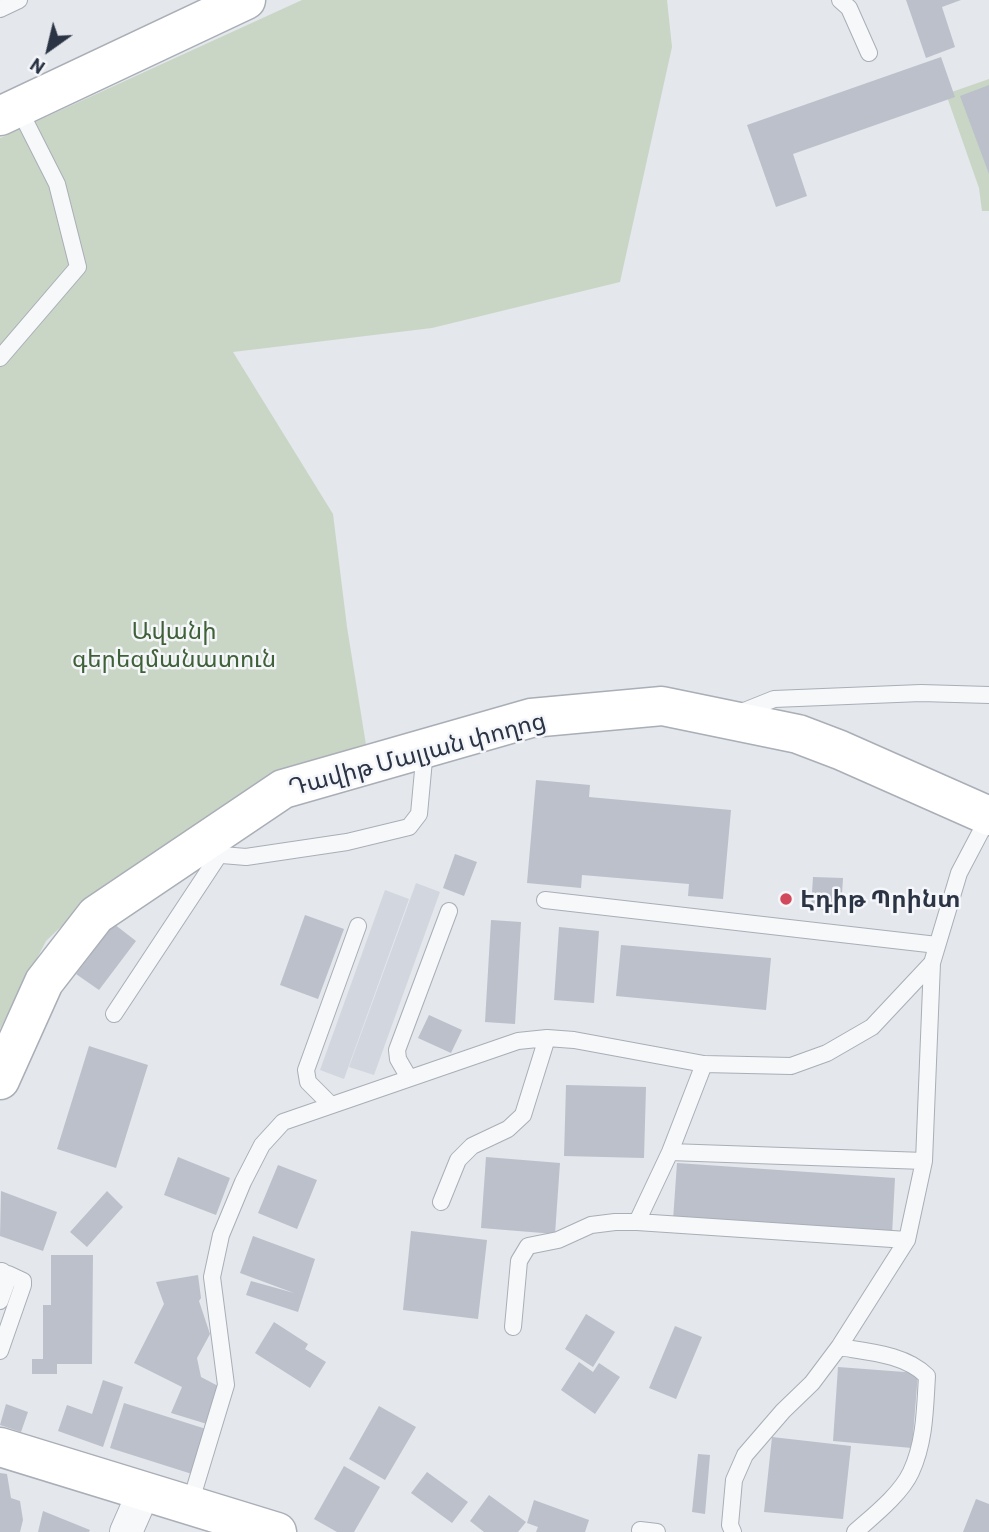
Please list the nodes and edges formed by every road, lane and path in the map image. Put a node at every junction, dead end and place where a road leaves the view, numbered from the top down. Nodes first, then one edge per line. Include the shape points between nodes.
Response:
1 (19, 0) edge
2 (246, 0) edge
3 (840, 0) edge
4 (0, 9) edge
5 (869, 53) dead end
6 (9, 112) edge
7 (0, 358) edge
8 (989, 695) edge
9 (726, 719) junction
10 (425, 748) junction
11 (989, 816) edge
12 (204, 854) junction
13 (545, 900) dead end
14 (449, 911) dead end
15 (358, 926) dead end
16 (937, 945) junction
17 (932, 963) junction
18 (114, 1014) dead end
19 (547, 1038) junction
20 (704, 1064) junction
21 (409, 1078) junction
22 (0, 1080) edge
23 (331, 1105) junction
24 (670, 1152) junction
25 (924, 1161) junction
26 (441, 1202) dead end
27 (637, 1223) junction
28 (907, 1240) junction
29 (4, 1272) edge
30 (0, 1301) edge
31 (513, 1327) dead end
32 (839, 1347) junction
33 (0, 1351) edge
34 (0, 1447) edge
35 (141, 1489) junction
36 (190, 1504) junction
37 (126, 1532) edge
38 (277, 1532) edge
39 (733, 1532) edge
40 (855, 1532) edge

1 - 4 lane
2 - 6 street
3 - 5 lane via 849,8
6 - 7 lane via 57,184 78,267
8 - 9 lane via 774,699
9 - 10 street, Դավիթ Մալյան փողոց via 662,706 531,718
9 - 11 street, Դավիթ Մալյան փողոց via 799,734
10 - 12 street, Դավիթ Մալյան փողոց via 283,789
10 - 12 lane via 419,814 409,827 347,842 246,857
11 - 16 lane via 959,873
12 - 18 lane
12 - 22 street, Դավիթ Մալյան փողոց via 96,915 44,982
13 - 16 lane
14 - 21 lane via 397,1050
15 - 23 lane via 306,1070 308,1082
16 - 17 lane
17 - 20 lane via 872,1027 827,1053 791,1066
17 - 25 lane
19 - 20 lane
19 - 21 lane via 518,1041
19 - 26 lane via 523,1115 508,1129 472,1146 458,1160
20 - 24 lane
21 - 23 lane
23 - 36 lane via 283,1122 261,1145 221,1235 212,1277 226,1384
24 - 25 lane
24 - 27 lane
25 - 28 lane
27 - 28 lane
27 - 31 lane via 592,1225 558,1240 528,1246 519,1261
28 - 32 lane
29 - 30 lane
29 - 33 lane via 23,1285
32 - 39 lane via 745,1455 734,1480
32 - 40 lane via 889,1356 917,1366 927,1376 925,1427 911,1474
34 - 35 street
35 - 36 street
35 - 37 street
36 - 38 street

